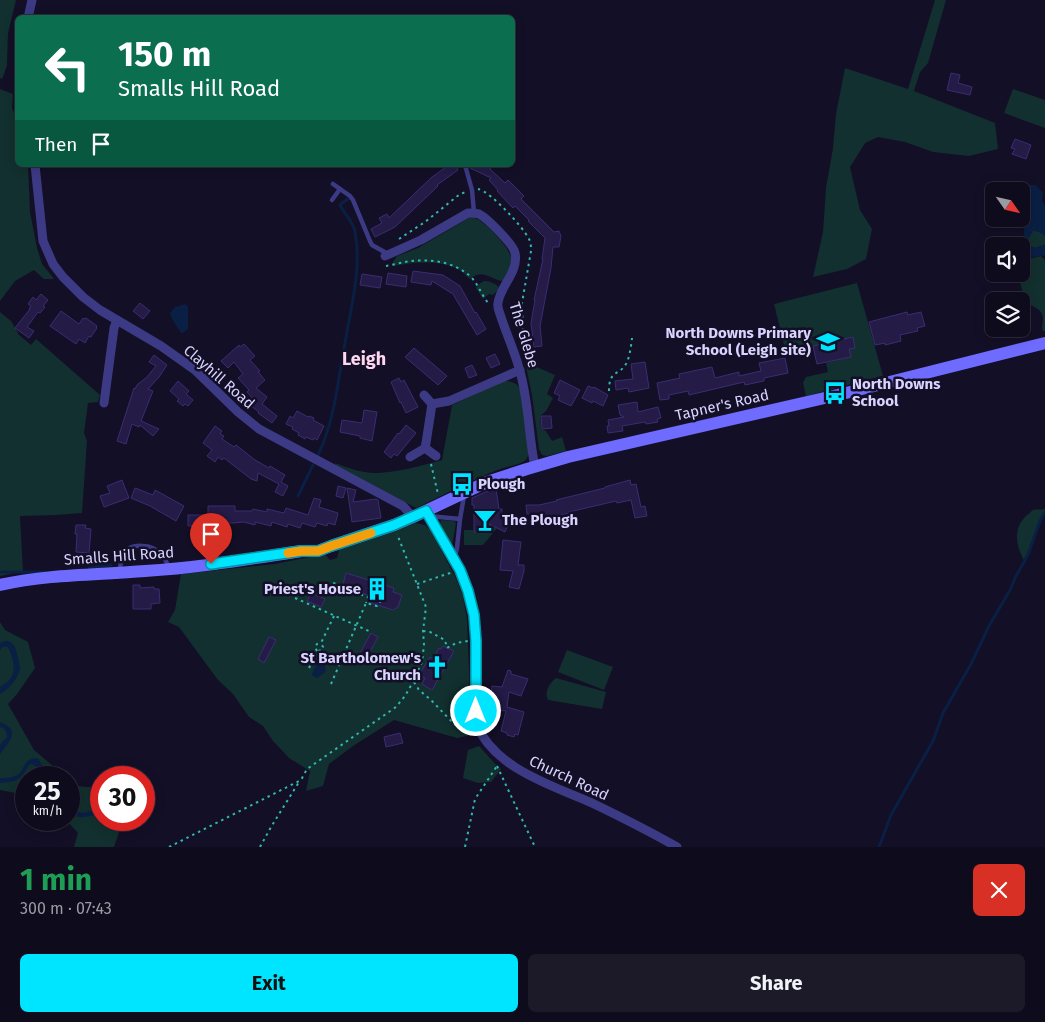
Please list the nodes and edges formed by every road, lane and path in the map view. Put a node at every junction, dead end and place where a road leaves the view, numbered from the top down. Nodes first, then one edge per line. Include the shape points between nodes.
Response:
1 (32, 0) edge
2 (29, 15) edge
3 (35, 167) edge
4 (466, 167) edge
5 (333, 184) dead end
6 (340, 189) junction
7 (472, 190) junction
8 (332, 200) dead end
9 (474, 213) junction
10 (383, 256) junction
11 (497, 304) junction
12 (117, 320) junction
13 (632, 338) dead end
14 (1045, 343) edge
15 (520, 370) junction
16 (609, 391) dead end
17 (424, 395) dead end
18 (104, 403) dead end
19 (432, 404) junction
20 (426, 449) junction
21 (436, 456) dead end
22 (410, 457) dead end
23 (535, 467) junction
24 (465, 492) junction
25 (440, 504) junction
26 (427, 513) junction
27 (413, 517) junction
28 (460, 519) junction
29 (394, 525) junction
30 (454, 560) junction
31 (170, 569) junction
32 (460, 570) junction
33 (119, 573) junction
34 (332, 583) dead end
35 (417, 584) junction
36 (0, 585) edge
37 (382, 597) dead end
38 (295, 598) dead end
39 (366, 603) junction
40 (334, 616) junction
41 (356, 626) junction
42 (423, 631) junction
43 (371, 632) dead end
44 (476, 641) junction
45 (309, 668) dead end
46 (414, 682) junction
47 (331, 684) dead end
48 (481, 736) junction
49 (300, 780) junction
50 (169, 847) edge
51 (260, 847) edge
52 (465, 847) edge
53 (535, 847) edge
54 (677, 847) edge

1 - 2 street
3 - 12 street, Clayhill Road via 42,241 53,264 83,297
4 - 7 lane
5 - 6 lane
6 - 8 lane
6 - 10 lane via 353,200 372,245
7 - 9 lane
7 - 10 path via 460,194 426,222 388,246
7 - 15 path via 483,190 492,197 522,228 531,243 522,311 527,362
9 - 10 street via 468,213 421,240
9 - 11 street, The Glebe via 481,215 509,242 515,254 512,274
10 - 11 path via 388,266 428,261 456,266 473,280 492,307
11 - 15 street, The Glebe
12 - 18 street
12 - 27 street, Clayhill Road via 195,370 260,429 403,506
13 - 16 path via 627,362 609,381
14 - 23 street, Tapner's Road
15 - 19 street via 449,401
15 - 23 street, The Glebe
17 - 19 street
19 - 20 street
20 - 21 street
20 - 22 street
20 - 25 path
23 - 24 street, Tapner's Road
24 - 25 street, Tapner's Road
24 - 28 lane
25 - 26 street, Tapner's Road
26 - 27 street, Tapner's Road
26 - 28 lane
26 - 30 street
27 - 29 street, Smalls Hill Road
28 - 30 lane
29 - 31 street, Smalls Hill Road via 318,551
29 - 35 path
30 - 32 street
31 - 33 street, Smalls Hill Road
31 - 33 lane via 162,554 138,545 126,550
32 - 35 path
32 - 44 street via 474,615
33 - 36 street, Smalls Hill Road via 21,580
34 - 39 path via 360,592 368,597
35 - 42 path via 426,607
37 - 39 path via 377,606
38 - 40 path
39 - 41 path
40 - 41 path
40 - 45 path via 322,650 318,651
41 - 43 path
41 - 47 path
42 - 44 path via 445,640 447,648 456,643
42 - 46 path via 422,662
44 - 48 street via 477,725
46 - 48 path via 454,724
46 - 49 path via 396,706 307,769
48 - 54 street, Church Road via 512,766
49 - 50 path
49 - 51 path
52 - 53 path via 475,799 496,766

